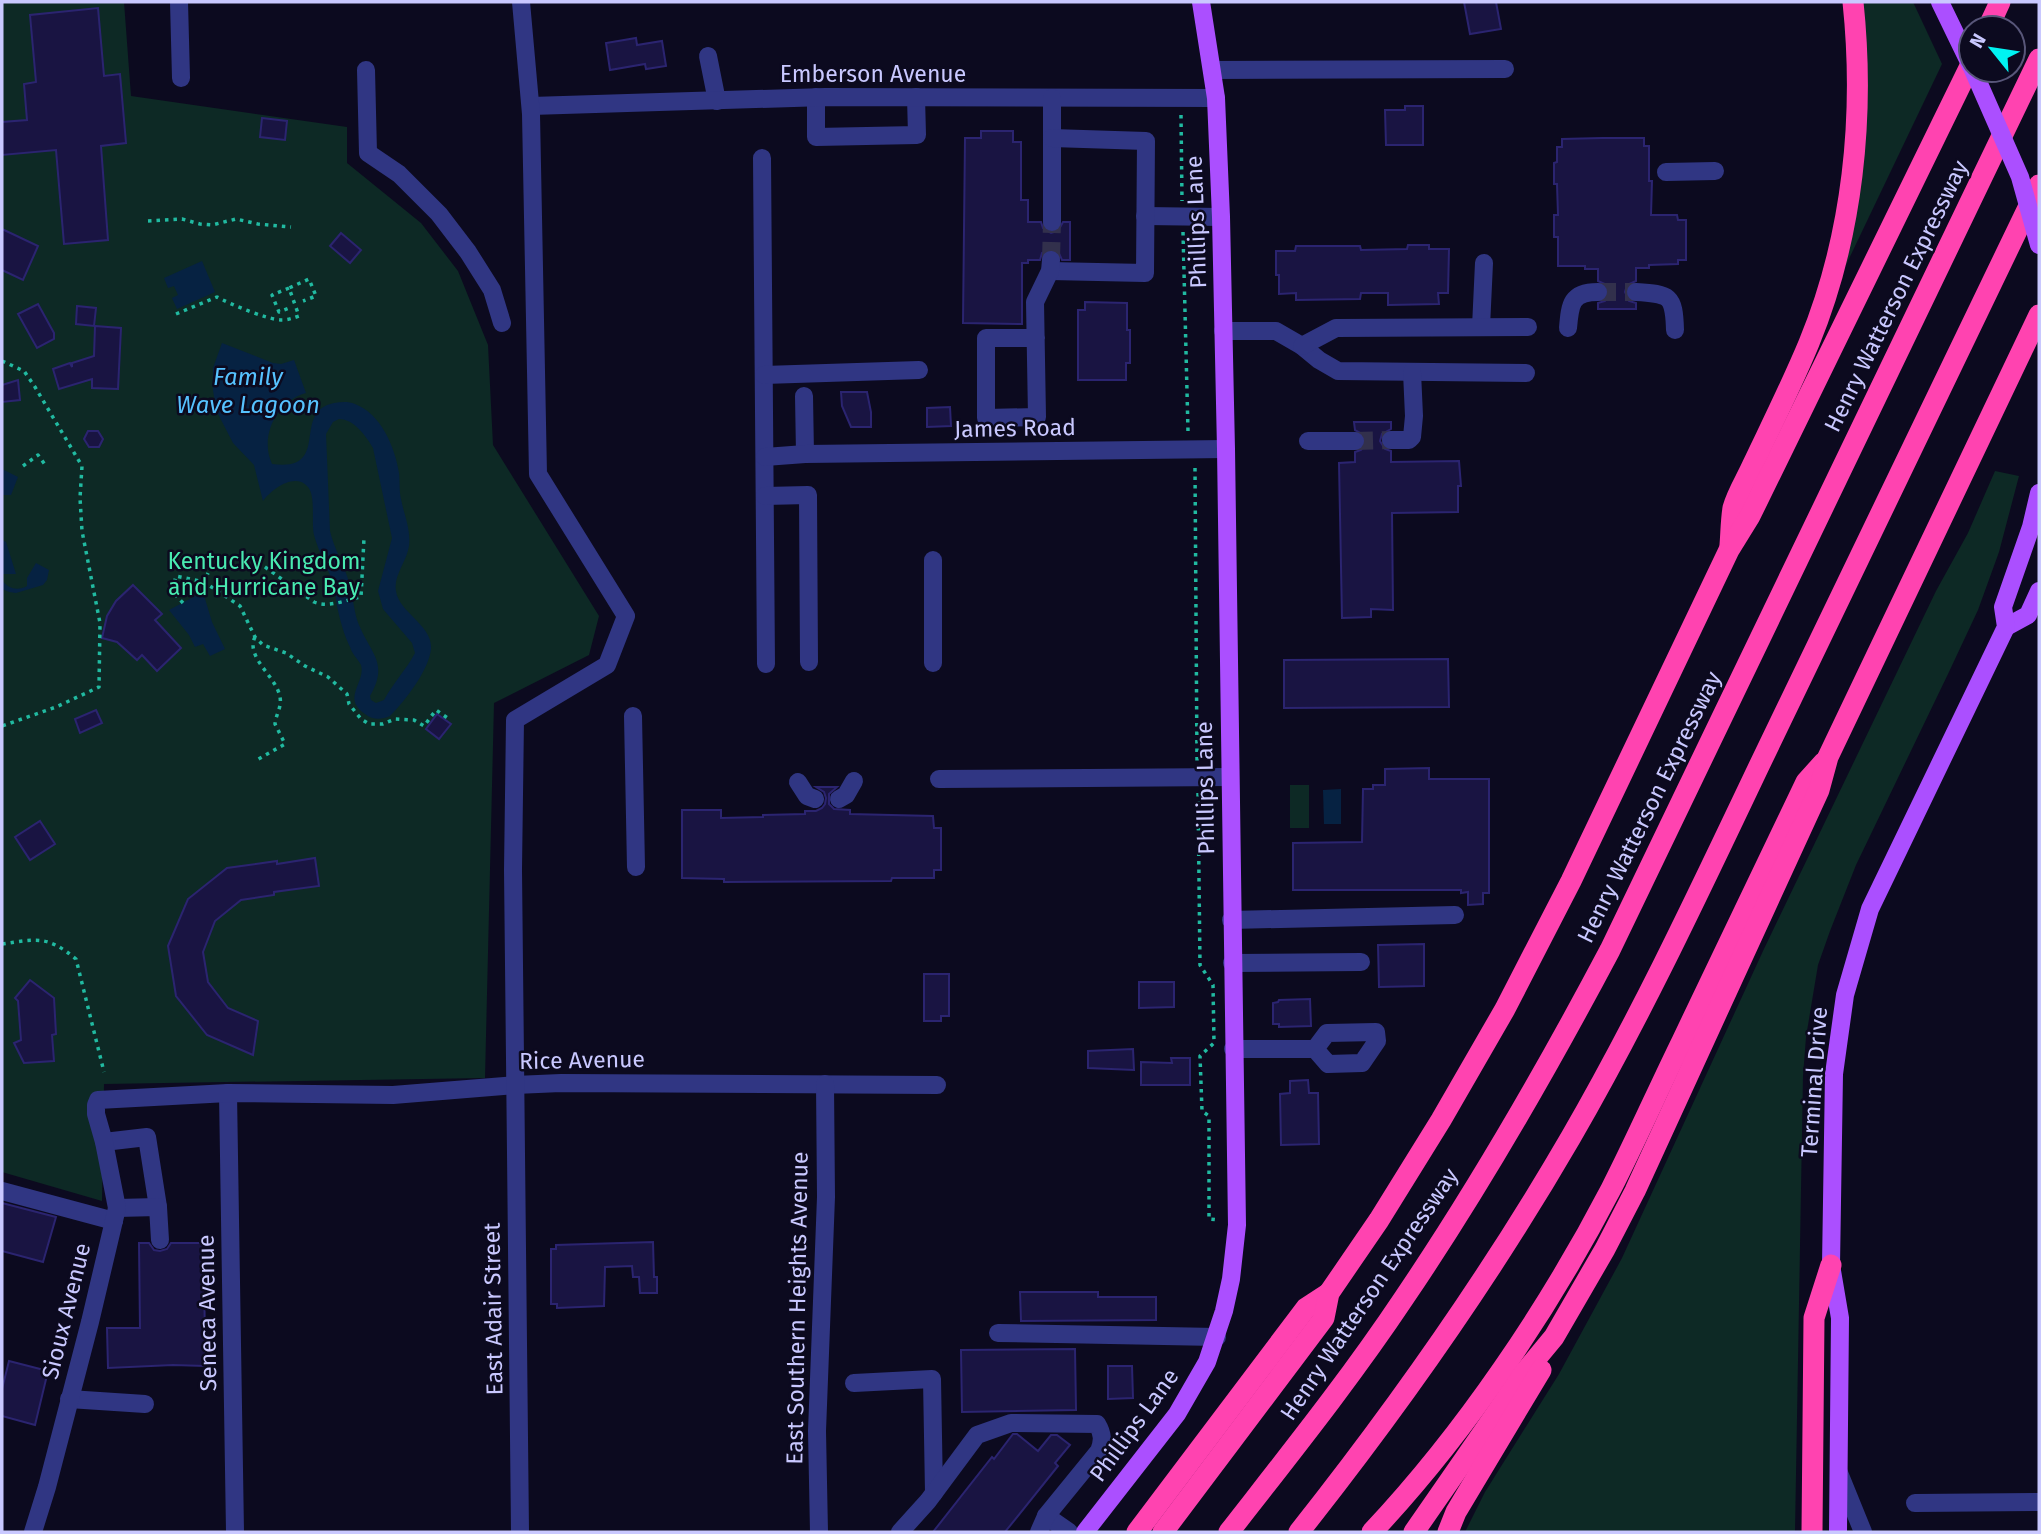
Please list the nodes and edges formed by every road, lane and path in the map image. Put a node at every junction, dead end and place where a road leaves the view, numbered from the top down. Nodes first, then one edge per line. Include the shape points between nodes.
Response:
1 (179, 2) edge
2 (521, 2) edge
3 (1201, 2) edge
4 (1853, 2) edge
5 (1940, 2) edge
6 (1957, 37) edge
7 (708, 56) dead end
8 (2039, 59) edge
9 (366, 69) dead end
10 (1505, 69) dead end
11 (1212, 70) junction
12 (181, 78) dead end
13 (1964, 84) edge
14 (1979, 84) edge
15 (816, 97) junction
16 (916, 97) junction
17 (1052, 98) junction
18 (1216, 98) junction
19 (717, 102) junction
20 (531, 106) junction
21 (1181, 115) dead end
22 (1052, 138) junction
23 (762, 158) dead end
24 (1666, 172) dead end
25 (1715, 172) dead end
26 (2039, 185) edge
27 (1182, 207) dead end
28 (1145, 216) junction
29 (1221, 217) junction
30 (148, 221) dead end
31 (1052, 222) tunnel mouth
32 (1183, 227) dead end
33 (291, 228) dead end
34 (2039, 245) edge
35 (1484, 263) dead end
36 (289, 288) junction
37 (1598, 292) tunnel mouth
38 (1636, 292) tunnel mouth
39 (303, 301) dead end
40 (292, 307) dead end
41 (176, 314) dead end
42 (2039, 315) edge
43 (502, 323) dead end
44 (1481, 327) junction
45 (1528, 327) dead end
46 (1568, 327) dead end
47 (1675, 330) dead end
48 (1223, 331) junction
49 (1036, 338) junction
50 (1302, 346) junction
51 (2, 361) edge
52 (919, 370) dead end
53 (1412, 372) junction
54 (1526, 373) dead end
55 (764, 375) junction
56 (804, 396) dead end
57 (1195, 436) dead end
58 (1391, 440) tunnel mouth
59 (1308, 441) dead end
60 (1355, 441) tunnel mouth
61 (1226, 449) junction
62 (805, 454) junction
63 (765, 457) junction
64 (1195, 460) dead end
65 (23, 466) dead end
66 (46, 466) dead end
67 (2039, 493) edge
68 (765, 496) junction
69 (363, 538) dead end
70 (1729, 550) junction
71 (933, 560) dead end
72 (258, 562) dead end
73 (208, 573) dead end
74 (204, 582) junction
75 (2039, 591) edge
76 (183, 603) dead end
77 (2006, 627) junction
78 (255, 637) junction
79 (809, 662) dead end
80 (933, 663) dead end
81 (766, 664) dead end
82 (633, 716) dead end
83 (449, 719) dead end
84 (2, 726) edge
85 (1828, 757) junction
86 (255, 761) dead end
87 (1197, 763) dead end
88 (1230, 777) junction
89 (939, 779) dead end
90 (854, 781) dead end
91 (798, 782) dead end
92 (1198, 791) dead end
93 (815, 799) dead end
94 (839, 799) dead end
95 (636, 867) dead end
96 (1455, 915) dead end
97 (1231, 920) junction
98 (2, 944) edge
99 (1232, 962) junction
100 (1361, 962) dead end
101 (1233, 1049) junction
102 (1315, 1049) dead end
103 (104, 1072) dead end
104 (825, 1084) junction
105 (515, 1085) junction
106 (937, 1085) dead end
107 (228, 1093) junction
108 (98, 1100) joint
109 (104, 1142) junction
110 (2, 1191) edge
111 (158, 1208) junction
112 (115, 1215) junction
113 (1219, 1232) dead end
114 (160, 1240) dead end
115 (1831, 1265) junction
116 (1329, 1293) junction
117 (998, 1332) dead end
118 (1217, 1337) junction
119 (1554, 1337) junction
120 (854, 1383) dead end
121 (69, 1399) junction
122 (145, 1404) dead end
123 (1837, 1470) junction
124 (934, 1493) junction
125 (2039, 1502) edge
126 (1915, 1503) dead end
127 (1038, 1527) edge
128 (33, 1532) edge
129 (235, 1532) edge
130 (520, 1532) edge
131 (819, 1532) edge
132 (900, 1532) edge
133 (1069, 1532) edge
134 (1086, 1532) edge
135 (1137, 1532) edge
136 (1163, 1532) edge
137 (1229, 1532) edge
138 (1299, 1532) edge
139 (1372, 1532) edge
140 (1414, 1532) edge
141 (1448, 1532) edge
142 (1812, 1532) edge
143 (1838, 1532) edge
144 (1863, 1532) edge

1 - 12 street
2 - 20 street
3 - 11 main road, Phillips Lane
4 - 70 highway via 1857,124 1842,233 1809,342 1734,506
5 - 6 main road, bridge
7 - 19 street
8 - 137 highway, Henry Watterson Expressway via 1561,1043 1403,1300 1331,1402
9 - 43 street via 368,153 399,174 439,214 492,290
10 - 11 street
11 - 18 main road, Phillips Lane
13 - 70 highway via 1751,516
14 - 34 main road, bridge via 2020,177
15 - 16 street, Emberson Avenue
15 - 16 street via 816,137 917,135
15 - 19 street, Emberson Avenue
16 - 17 street, Emberson Avenue
17 - 18 street, Emberson Avenue
17 - 22 street
18 - 29 main road, Phillips Lane
19 - 20 street, Emberson Avenue
20 - 105 street, East Adair Street via 538,474 626,616 607,665 515,720
21 - 27 path
22 - 28 street via 1146,141
22 - 31 street
23 - 55 street
24 - 25 street
26 - 138 highway via 1695,904 1570,1139 1446,1334
28 - 29 street
28 - 49 street via 1145,273 1051,265 1035,302
29 - 48 main road, Phillips Lane
30 - 33 path via 182,219 212,225 236,219
32 - 57 path via 1187,430
35 - 44 street
36 - 39 path via 309,279 316,296
36 - 40 path via 272,295 279,312
36 - 41 path via 299,316 285,320 217,297
37 - 46 street via 1576,297
38 - 47 street via 1669,298 1675,307
42 - 85 highway
44 - 45 street
44 - 50 street via 1336,328
48 - 50 street via 1276,331
48 - 61 main road, Phillips Lane
49 - 49 street via 1037,417 986,418 986,338
50 - 53 street via 1338,371
51 - 84 path via 24,371 82,466 82,531 100,623 101,659 99,687
52 - 55 street
53 - 54 street
53 - 58 street via 1414,432 1409,440
55 - 63 street
56 - 62 street
59 - 60 street
61 - 62 street, James Road
61 - 88 main road, Phillips Lane
62 - 63 street, James Road
63 - 68 street
64 - 87 path
65 - 66 path via 38,455
67 - 77 main road, Terminal Drive via 2003,607
68 - 79 street via 808,495
68 - 81 street
69 - 72 path via 360,597 337,603 314,602
70 - 116 highway via 1506,1009 1379,1220
71 - 80 street
73 - 74 path
74 - 76 path via 176,576 172,591
74 - 78 path via 240,606
75 - 77 main road, Terminal Drive via 2028,615
77 - 115 main road, Terminal Drive via 1870,909 1845,995 1834,1074
78 - 83 path via 328,677 347,694 354,713 369,724 395,719 424,726 436,710
78 - 86 path via 254,653 279,692 275,724 285,744
82 - 95 street
85 - 119 highway via 1819,790 1659,1141
85 - 139 highway via 1806,782 1610,1190 1551,1293 1453,1435
88 - 89 street
88 - 97 main road, Phillips Lane
90 - 94 street
91 - 93 street via 807,796
92 - 113 path via 1200,965 1213,985 1214,1043 1200,1056 1202,1111 1209,1116 1209,1219 1219,1219
96 - 97 street
97 - 99 main road, Phillips Lane
98 - 103 path via 40,939 62,947 76,959
99 - 100 street
99 - 101 main road, Phillips Lane
101 - 102 street
101 - 118 main road, Phillips Lane via 1237,1225 1231,1279
104 - 105 street, Rice Avenue
104 - 106 street, Rice Avenue
104 - 131 street, East Southern Heights Avenue
105 - 107 street, Rice Avenue via 393,1095
105 - 130 street, East Adair Street
107 - 108 street, Rice Avenue
107 - 129 street, Seneca Avenue
108 - 109 street, Sioux Avenue via 96,1114
109 - 111 street via 147,1137
109 - 112 street, Sioux Avenue
110 - 112 street
111 - 112 street
111 - 114 street
112 - 121 street, Sioux Avenue
115 - 123 main road, Terminal Drive via 1840,1318
115 - 142 highway via 1814,1318
116 - 135 highway via 1306,1308
116 - 136 highway via 1324,1318
117 - 118 street
118 - 134 main road, Phillips Lane via 1177,1413
119 - 140 highway
119 - 141 highway via 1537,1378
120 - 124 street via 932,1379
121 - 122 street
121 - 128 street, Sioux Avenue
123 - 143 main road, Terminal Drive
123 - 144 street
124 - 127 street via 977,1435 1012,1423 1097,1424 1102,1432 1099,1451
124 - 132 street
125 - 126 street
127 - 133 street

